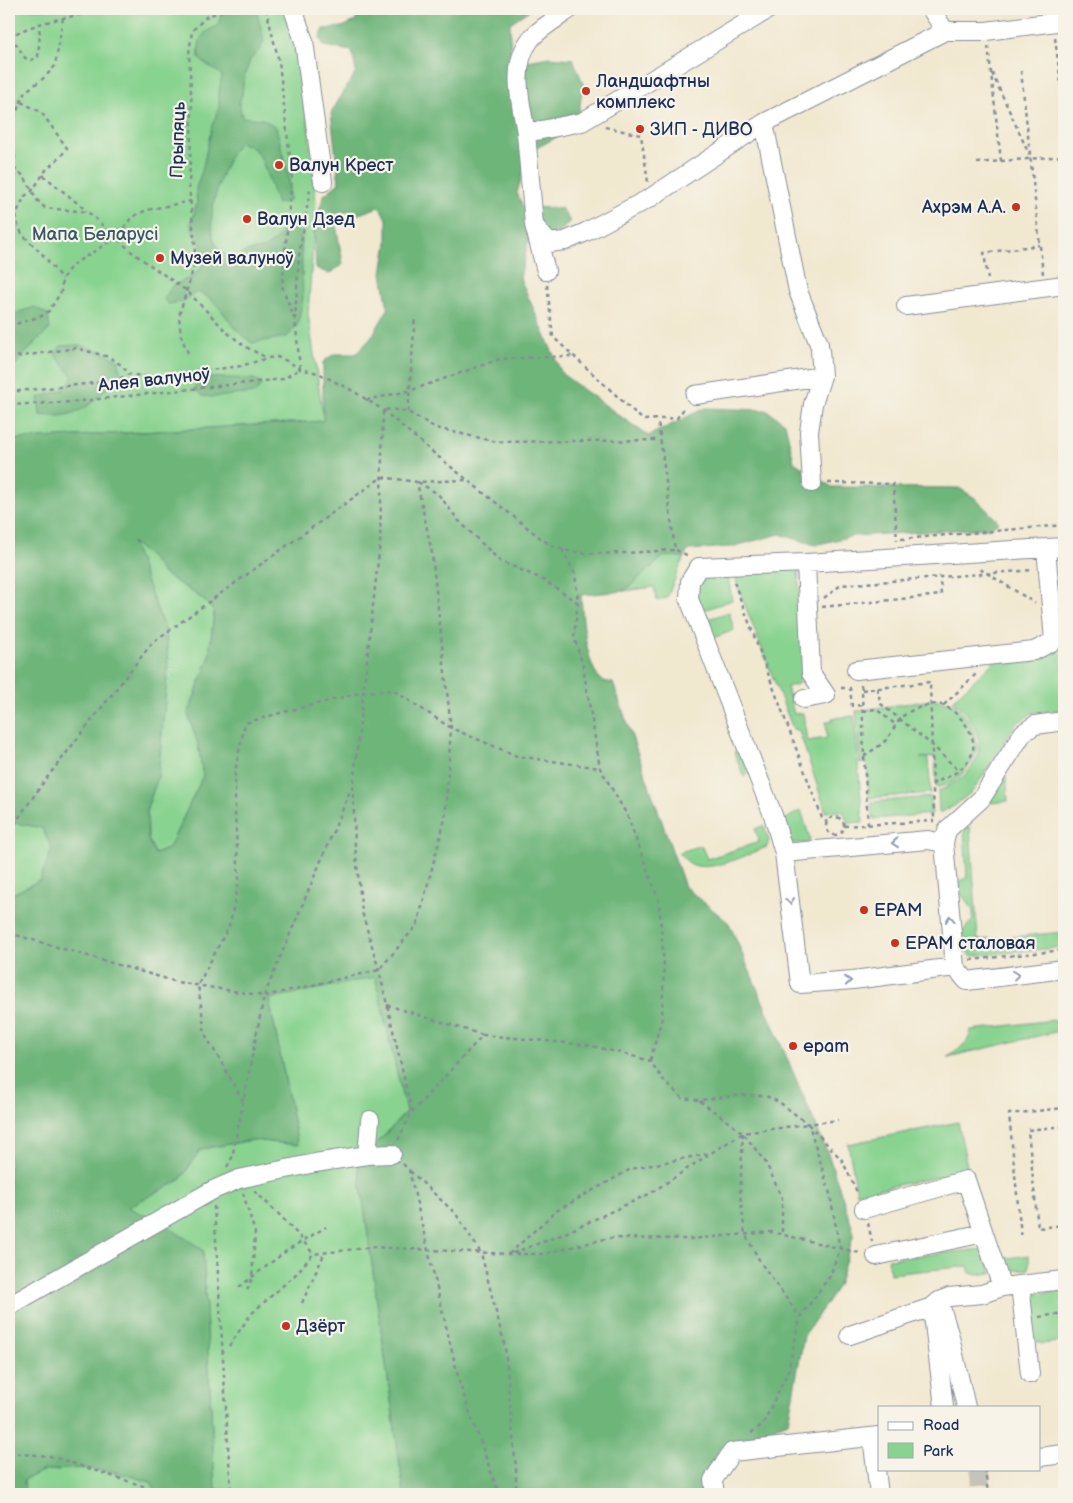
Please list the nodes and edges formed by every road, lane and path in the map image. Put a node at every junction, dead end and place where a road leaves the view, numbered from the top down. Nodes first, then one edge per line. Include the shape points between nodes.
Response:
1 (116, 9) edge
2 (226, 9) edge
3 (266, 9) edge
4 (293, 9) edge
5 (570, 9) edge
6 (769, 9) edge
7 (931, 9) edge
8 (63, 18) junction
9 (1059, 22) edge
10 (38, 25) junction
11 (945, 31) junction
12 (986, 31) junction
13 (10, 37) edge
14 (990, 69) junction
15 (1022, 71) dead end
16 (21, 102) junction
17 (1064, 108) edge
18 (582, 122) junction
19 (764, 123) junction
20 (10, 125) edge
21 (526, 133) junction
22 (1064, 156) edge
23 (1031, 158) junction
24 (1001, 161) junction
25 (978, 163) dead end
26 (10, 167) edge
27 (43, 175) junction
28 (317, 185) joint
29 (32, 190) junction
30 (650, 198) junction
31 (190, 201) junction
32 (88, 212) junction
33 (534, 225) junction
34 (116, 238) junction
35 (1040, 245) junction
36 (546, 271) joint
37 (62, 279) junction
38 (1064, 285) edge
39 (1044, 288) junction
40 (187, 290) junction
41 (990, 296) junction
42 (906, 306) dead end
43 (415, 316) dead end
44 (295, 319) junction
45 (9, 326) edge
46 (188, 353) dead end
47 (573, 356) junction
48 (9, 358) edge
49 (268, 358) junction
50 (300, 369) junction
51 (130, 374) junction
52 (822, 376) junction
53 (409, 391) junction
54 (9, 392) edge
55 (695, 395) joint
56 (366, 400) junction
57 (9, 405) edge
58 (383, 410) junction
59 (408, 412) junction
60 (658, 421) junction
61 (659, 440) junction
62 (382, 477) junction
63 (467, 480) junction
64 (417, 482) junction
65 (812, 483) joint
66 (897, 540) dead end
67 (1064, 547) edge
68 (1046, 548) junction
69 (562, 549) junction
70 (953, 555) junction
71 (806, 563) junction
72 (731, 567) junction
73 (1047, 569) junction
74 (989, 573) junction
75 (940, 577) junction
76 (578, 602) junction
77 (808, 609) junction
78 (1051, 613) junction
79 (996, 655) junction
80 (856, 670) dead end
81 (877, 688) junction
82 (363, 692) junction
83 (826, 695) junction
84 (804, 699) dead end
85 (863, 704) junction
86 (930, 705) junction
87 (944, 705) junction
88 (863, 711) junction
89 (901, 720) junction
90 (1064, 721) edge
91 (896, 725) junction
92 (451, 728) junction
93 (932, 745) junction
94 (864, 756) junction
95 (600, 768) junction
96 (959, 771) junction
97 (934, 783) junction
98 (353, 786) junction
99 (942, 816) dead end
100 (934, 821) junction
101 (827, 822) junction
102 (868, 825) junction
103 (844, 826) junction
104 (9, 831) edge
105 (944, 843) junction
106 (784, 852) junction
107 (9, 933) edge
108 (1064, 950) edge
109 (960, 962) junction
110 (1064, 969) edge
111 (380, 970) junction
112 (198, 985) junction
113 (264, 996) junction
114 (387, 1004) junction
115 (483, 1035) junction
116 (650, 1061) junction
117 (699, 1100) junction
118 (243, 1101) junction
119 (1064, 1108) edge
120 (412, 1112) junction
121 (370, 1120) dead end
122 (838, 1120) dead end
123 (808, 1124) junction
124 (1064, 1126) edge
125 (743, 1133) junction
126 (711, 1153) junction
127 (367, 1154) junction
128 (392, 1154) junction
129 (232, 1158) junction
130 (409, 1170) junction
131 (239, 1179) junction
132 (213, 1190) junction
133 (864, 1209) junction
134 (1064, 1225) edge
135 (326, 1227) dead end
136 (984, 1233) junction
137 (745, 1234) junction
138 (782, 1235) junction
139 (1021, 1235) dead end
140 (304, 1241) junction
141 (428, 1249) junction
142 (840, 1249) junction
143 (326, 1252) junction
144 (480, 1252) junction
145 (313, 1254) junction
146 (509, 1254) junction
147 (876, 1256) junction
148 (252, 1278) junction
149 (1064, 1280) edge
150 (1020, 1285) junction
151 (239, 1287) dead end
152 (1002, 1287) junction
153 (247, 1291) dead end
154 (302, 1303) dead end
155 (936, 1304) junction
156 (9, 1306) edge
157 (800, 1317) junction
158 (850, 1335) dead end
159 (230, 1346) dead end
160 (1030, 1374) dead end
161 (944, 1406) edge
162 (966, 1406) edge
163 (748, 1436) dead end
164 (876, 1436) edge
165 (9, 1453) edge
166 (1064, 1454) edge
167 (1040, 1457) edge
168 (985, 1470) edge
169 (168, 1494) edge
170 (231, 1494) edge
171 (499, 1494) edge
172 (516, 1494) edge
173 (715, 1494) edge
174 (878, 1494) edge
175 (988, 1494) edge

1 - 8 path
2 - 31 path, Прыпяць via 206,17 192,31 189,54 192,104
3 - 44 path via 279,62 292,176 282,286
4 - 28 lane via 304,41
5 - 21 lane via 531,38 520,58 519,89
6 - 18 lane
7 - 11 lane
8 - 10 path
8 - 16 path via 54,66 25,92
9 - 12 lane
9 - 17 path
10 - 13 path
10 - 13 path via 38,56 31,60 25,58
11 - 12 lane
11 - 19 lane
12 - 14 path
14 - 23 path
14 - 24 path
15 - 23 path
16 - 20 path
16 - 27 path via 41,112 67,148
18 - 21 lane
18 - 30 path via 641,135
19 - 30 lane
19 - 52 lane via 798,291 820,347
20 - 26 path via 10,140 16,158
21 - 33 lane
22 - 23 path
23 - 24 path
23 - 35 path
24 - 25 path
26 - 29 path via 24,176
27 - 29 path
27 - 32 path
28 - 44 path via 299,256
29 - 32 path via 45,208
29 - 37 path via 24,196 16,214 18,225 22,234
30 - 33 lane via 565,241 549,243
31 - 34 path via 132,216
31 - 40 path, Прыпяць via 194,266
32 - 34 path
33 - 36 lane
34 - 37 path via 72,266
34 - 40 path
35 - 39 path
35 - 41 path via 984,253
36 - 47 path via 553,337
37 - 45 path via 62,292 50,311
38 - 39 lane
39 - 41 lane
40 - 46 path, Прыпяць via 179,316 181,336
40 - 49 path via 229,334
41 - 42 lane
43 - 53 path
44 - 50 path
47 - 53 path via 500,359
47 - 60 path via 643,420
48 - 51 path via 76,348 109,357
49 - 50 path via 289,362
49 - 51 path via 241,366 159,380
50 - 56 path via 318,373
50 - 57 path, Алея валуноў via 283,379 72,402
51 - 54 path via 115,381
52 - 55 lane
52 - 65 lane via 809,432
53 - 56 path
53 - 59 path
55 - 60 path via 677,418
56 - 58 path
58 - 59 path
58 - 62 path
58 - 63 path
59 - 61 path via 436,428 498,442
60 - 61 path
61 - 69 path via 675,550 598,553
62 - 64 path
62 - 82 path via 380,543
62 - 104 path via 152,643
63 - 64 path
63 - 69 path via 538,536
64 - 76 path via 438,494 459,521 500,561 540,578
64 - 92 path via 432,554
65 - 66 path via 893,484
67 - 68 lane
68 - 70 lane
68 - 73 lane
69 - 76 path via 575,574
70 - 71 lane
70 - 74 path
71 - 72 lane
71 - 77 lane
72 - 101 path via 734,583 805,773 822,818
72 - 106 lane via 699,567 690,581 689,599 773,815
73 - 74 path
73 - 78 lane
74 - 75 path
74 - 78 path
75 - 77 path via 841,586
75 - 77 path via 941,595
76 - 95 path via 574,637 583,666
77 - 83 lane via 811,673
78 - 79 lane via 1054,641 1034,651
79 - 80 lane
79 - 87 path
81 - 85 path via 862,690
81 - 86 path via 930,682
81 - 89 path via 881,704
82 - 92 path via 393,690
82 - 98 path
82 - 112 path via 245,724 235,771 239,880 230,924
83 - 84 lane
83 - 85 path via 833,687 850,688 852,706
85 - 88 path
86 - 87 path
86 - 89 path via 906,714
86 - 93 path
87 - 96 path via 964,721 973,742 971,756
88 - 91 path via 876,709
88 - 94 path
89 - 91 path
89 - 93 path
90 - 105 lane via 1035,725 1023,733 981,799 947,830
91 - 94 path via 887,739
92 - 95 path via 517,756
92 - 111 path via 445,819 417,925
93 - 96 path
93 - 97 path
94 - 102 path
95 - 116 path via 628,815 658,901 664,966 662,1018
96 - 97 path
97 - 100 path
98 - 111 path via 362,912
98 - 113 path
99 - 100 path
100 - 102 path
101 - 103 path via 837,817
101 - 103 path via 827,830 832,834 840,833
102 - 103 path
105 -> 106 lane via 928,840
109 -> 105 lane
106 -> 109 lane via 800,984 853,980
107 - 112 path via 176,982
108 - 109 path
109 -> 110 lane via 967,980
111 - 113 path
111 - 114 path
112 - 113 path
112 - 118 path via 205,1034
113 - 118 path
114 - 115 path
114 - 120 path
115 - 116 path via 588,1045
115 - 120 path
116 - 117 path via 682,1098
117 - 123 path via 766,1096
117 - 125 path
118 - 129 path
119 - 139 path via 1009,1114
120 - 128 path
121 - 127 lane
122 - 123 path
123 - 125 path
123 - 133 path via 842,1160
123 - 142 path via 830,1194
124 - 134 path via 1028,1130 1038,1228
125 - 126 path
125 - 137 path via 740,1193
125 - 138 path via 766,1163 782,1198
126 - 146 path via 651,1193 561,1235
126 - 146 path via 631,1170 556,1211
127 - 128 lane
127 - 131 lane
128 - 130 path
129 - 131 path
129 - 132 path
130 - 141 path
130 - 144 path via 456,1214
131 - 132 lane
131 - 140 path via 274,1208
131 - 148 path via 255,1234
132 - 156 lane
132 - 170 path
133 - 136 lane via 966,1180
133 - 147 path
135 - 140 path
136 - 147 lane
136 - 152 lane
137 - 138 path via 770,1232
137 - 146 path via 690,1239 609,1238 543,1254
137 - 157 path
138 - 142 path
140 - 145 path
140 - 148 path
141 - 143 path via 374,1247
141 - 144 path
141 - 171 path via 460,1385
142 - 147 path
142 - 157 path via 830,1276
143 - 145 path
143 - 154 path
144 - 146 path
144 - 172 path via 505,1347
145 - 159 path via 296,1274 251,1314
148 - 151 path
148 - 153 path
149 - 150 lane
150 - 152 lane
150 - 160 lane
152 - 155 lane via 982,1294 949,1297
155 - 158 lane
155 - 161 lane
155 - 162 lane via 950,1337
157 - 163 path via 788,1371 763,1424
164 - 173 lane via 732,1452 713,1480
164 - 174 lane
165 - 169 path via 50,1456
166 - 167 lane
168 - 175 path

